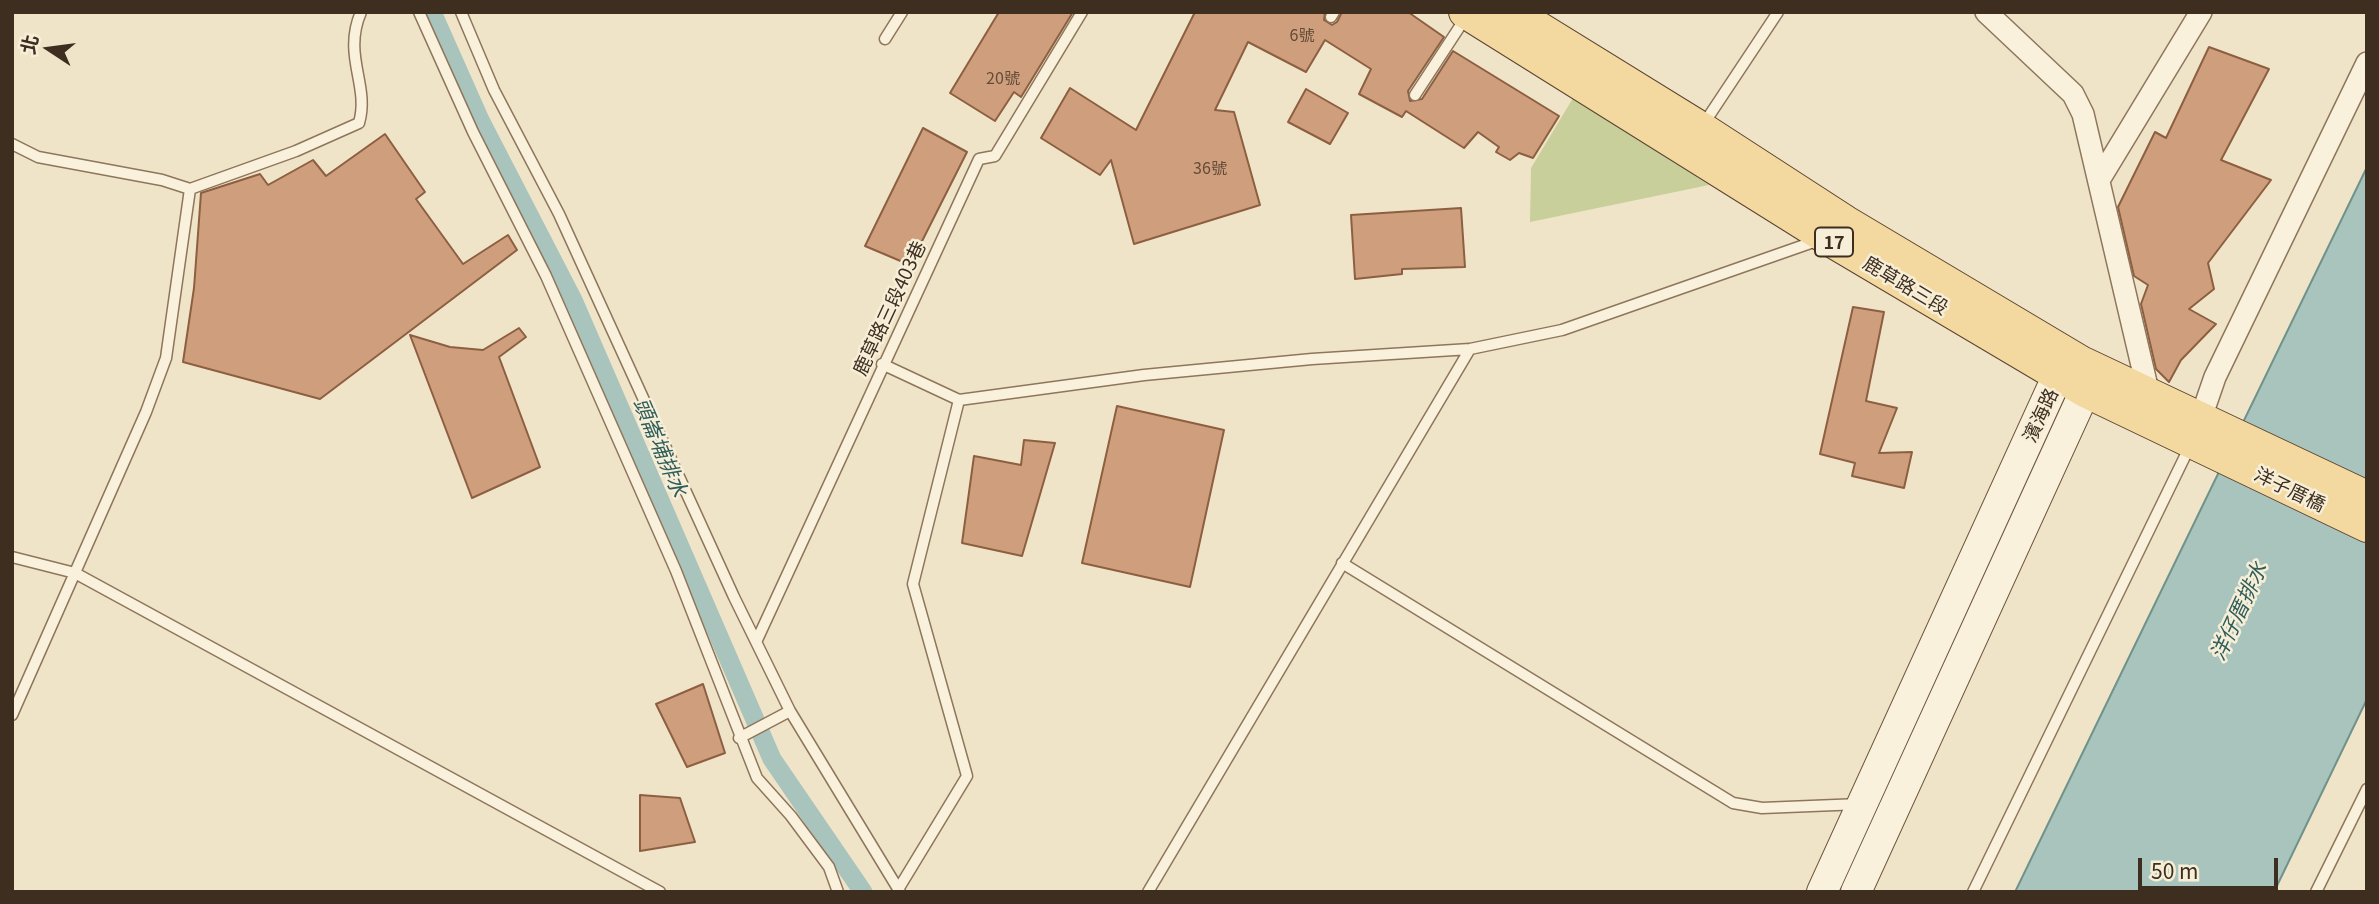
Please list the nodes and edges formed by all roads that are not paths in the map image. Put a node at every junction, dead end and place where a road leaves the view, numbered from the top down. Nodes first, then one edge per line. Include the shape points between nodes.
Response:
1 (361, 12) edge
2 (419, 12) edge
3 (461, 12) edge
4 (902, 12) edge
5 (1082, 12) edge
6 (1513, 12) edge
7 (1778, 12) edge
8 (1986, 12) edge
9 (2201, 12) edge
10 (1468, 13) edge
11 (885, 39) dead end
12 (2367, 63) edge
13 (1415, 95) dead end
14 (1701, 128) junction
15 (12, 144) edge
16 (2099, 180) junction
17 (190, 189) junction
18 (1825, 237) junction
19 (1470, 349) junction
20 (882, 364) junction
21 (2075, 376) junction
22 (2148, 391) junction
23 (960, 400) junction
24 (2208, 435) junction
25 (2367, 497) edge
26 (2367, 526) edge
27 (12, 557) edge
28 (1342, 563) junction
29 (75, 573) junction
30 (757, 640) junction
31 (790, 711) junction
32 (12, 715) edge
33 (739, 738) junction
34 (2367, 789) edge
35 (1863, 803) junction
36 (899, 890) edge
37 (660, 892) edge
38 (838, 892) edge
39 (1149, 892) edge
40 (1822, 892) edge
41 (1856, 892) edge
42 (1973, 892) edge
43 (2316, 892) edge

1 - 17 lane via 354,29 353,60 363,108 359,123
2 - 33 lane via 473,132 547,276 676,571
3 - 30 lane
4 - 11 lane
5 - 20 lane, 鹿草路三段403巷 via 995,156 979,159
6 - 14 main road, 鹿草路三段 / 17
7 - 14 lane
8 - 16 street via 2073,94 2083,114
9 - 16 street
10 - 13 lane
10 - 18 main road, 鹿草路三段 / 17
12 - 24 street via 2215,377
14 - 21 main road, 鹿草路三段 / 17
15 - 17 lane via 38,157
16 - 22 street
17 - 29 lane via 166,358
18 - 19 lane via 1562,330
18 - 21 main road, 鹿草路三段 / 17
19 - 23 lane via 1182,371
19 - 28 lane
20 - 23 lane
20 - 30 lane, 鹿草路三段403巷
21 - 22 main road, 鹿草路三段 / 17
21 - 24 main road, 鹿草路三段 / 17
21 - 35 street, 濱海路
21 - 41 street, 濱海路
22 - 24 main road, 鹿草路三段 / 17
23 - 36 lane via 913,584 967,776
24 - 25 main road, 洋子厝橋 / 17
24 - 26 main road, 洋子厝橋 / 17
24 - 42 lane
27 - 29 lane
28 - 35 lane via 1734,803 1762,808
28 - 39 lane
29 - 32 lane
29 - 37 lane
30 - 31 lane
31 - 33 lane
31 - 36 lane
33 - 38 lane via 757,778 829,867
34 - 43 lane
35 - 40 street, 濱海路

